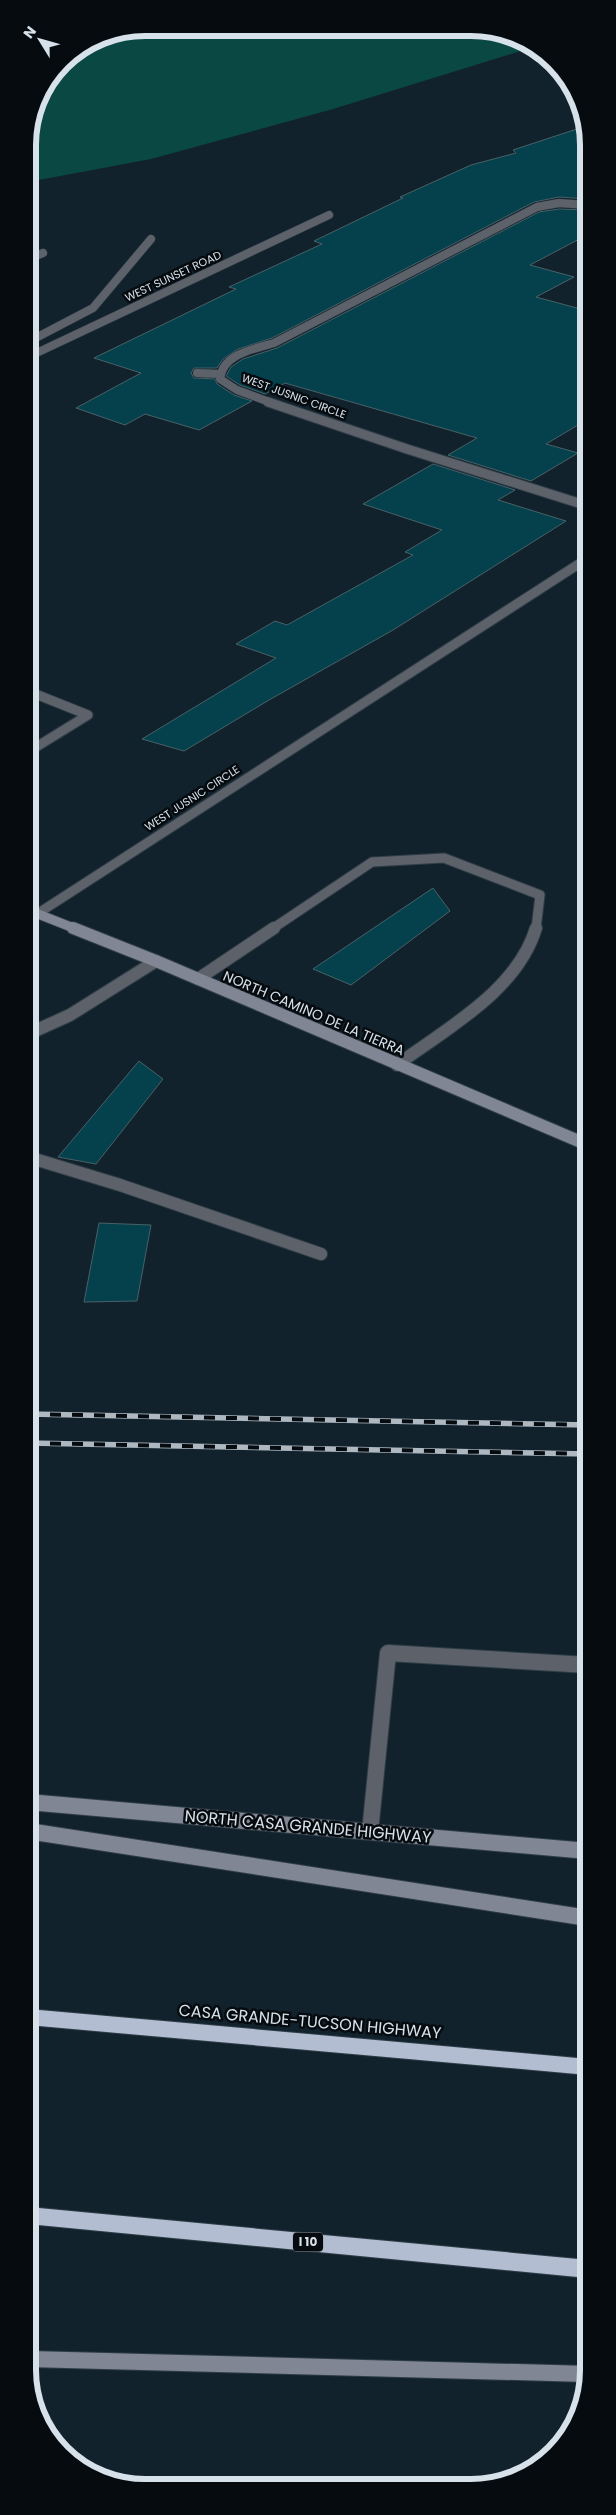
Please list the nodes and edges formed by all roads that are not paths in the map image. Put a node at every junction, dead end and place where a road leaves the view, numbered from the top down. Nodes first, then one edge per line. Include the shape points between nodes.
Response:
1 (552, 195) dead end
2 (559, 203) junction
3 (580, 204) edge
4 (329, 215) dead end
5 (151, 239) dead end
6 (43, 253) dead end
7 (36, 256) edge
8 (36, 338) edge
9 (36, 353) edge
10 (197, 374) dead end
11 (219, 374) junction
12 (580, 503) edge
13 (580, 563) edge
14 (36, 694) edge
15 (36, 747) edge
16 (36, 910) edge
17 (36, 913) edge
18 (156, 960) junction
19 (198, 979) junction
20 (36, 1030) edge
21 (398, 1065) junction
22 (580, 1142) edge
23 (36, 1159) edge
24 (321, 1254) dead end
25 (580, 1665) edge
26 (36, 1803) edge
27 (36, 1832) edge
28 (370, 1832) junction
29 (580, 1850) edge
30 (580, 1917) edge
31 (36, 2018) edge
32 (580, 2066) edge
33 (36, 2216) edge
34 (580, 2269) edge
35 (36, 2359) edge
36 (580, 2374) edge

1 - 2 street
2 - 3 street, WEST JUSNIC CIRCLE
2 - 11 street, WEST JUSNIC CIRCLE via 537,207 274,343 233,358
4 - 9 street, WEST SUNSET ROAD
5 - 8 street via 93,308
6 - 7 street
10 - 11 street
11 - 12 street, WEST JUSNIC CIRCLE via 225,383 243,391 350,431
13 - 16 street, WEST JUSNIC CIRCLE
14 - 15 street via 88,715
17 - 18 main road, NORTH CAMINO DE LA TIERRA
18 - 19 main road, NORTH CAMINO DE LA TIERRA
18 - 20 street via 70,1015
19 - 21 main road, NORTH CAMINO DE LA TIERRA
19 - 21 street via 372,862 444,858 540,895 536,930 512,974 486,998
21 - 22 main road, NORTH CAMINO DE LA TIERRA
23 - 24 street
25 - 28 street via 388,1654
26 - 28 main road, NORTH CASA GRANDE HIGHWAY
27 - 30 main road
28 - 29 main road, NORTH CASA GRANDE HIGHWAY
31 - 32 highway, CASA GRANDE-TUCSON HIGHWAY
33 - 34 highway, I 10
35 - 36 main road

